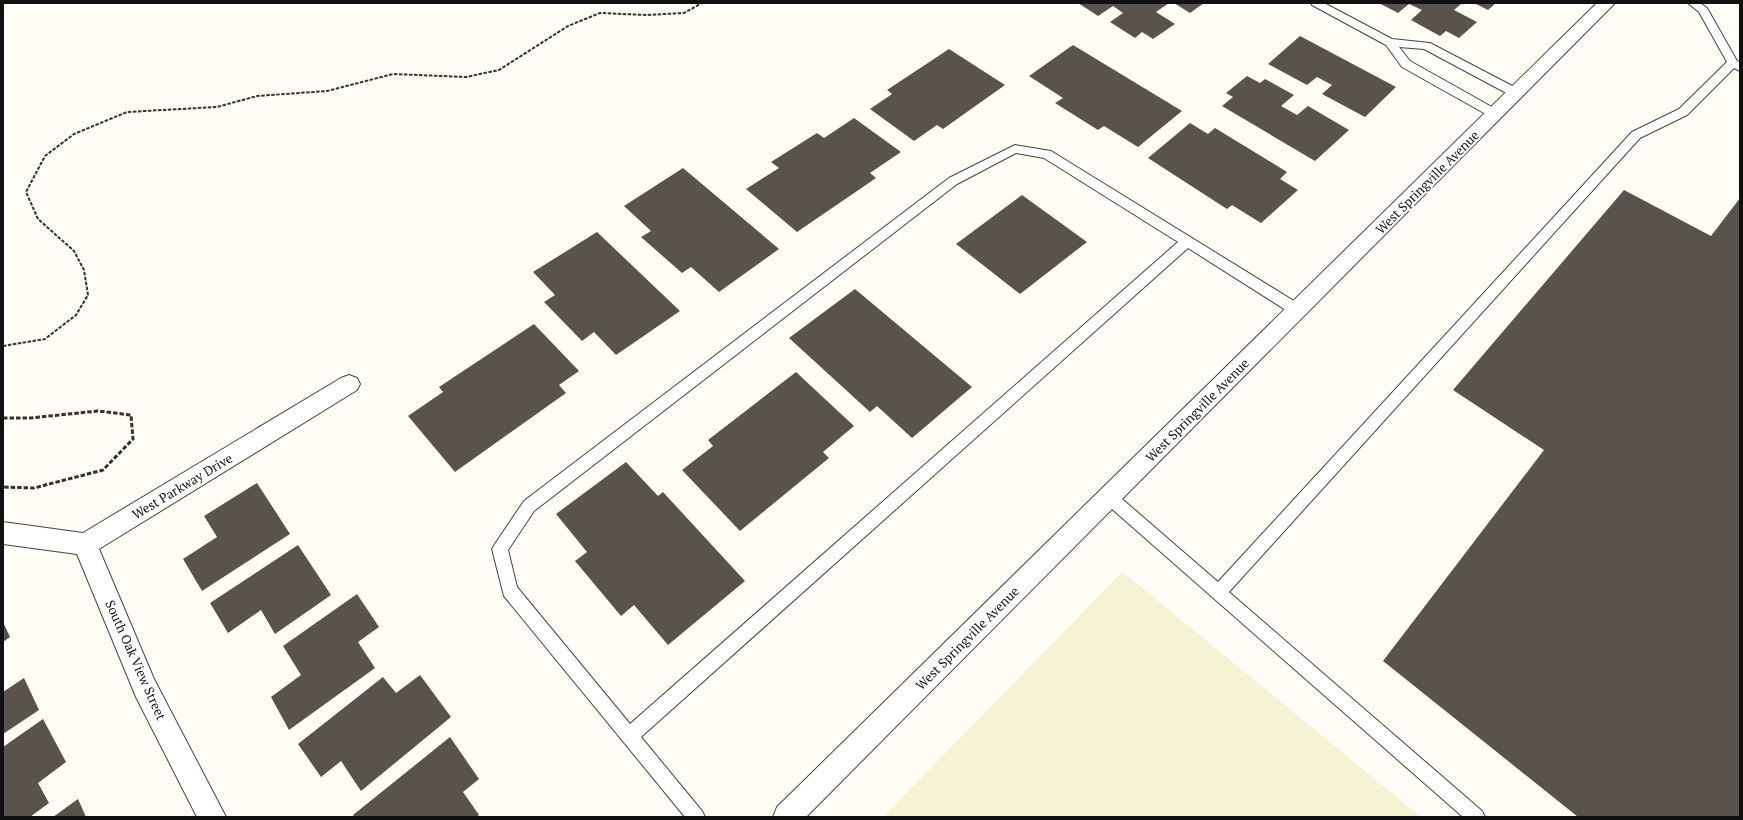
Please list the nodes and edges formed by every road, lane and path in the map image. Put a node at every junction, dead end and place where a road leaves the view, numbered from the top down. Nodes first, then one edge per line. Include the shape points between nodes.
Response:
1 (702, 3) edge
2 (1316, 3) edge
3 (1607, 3) edge
4 (1693, 3) edge
5 (1390, 42) junction
6 (1736, 65) edge
7 (1516, 93) junction
8 (1495, 114) junction
9 (1187, 242) junction
10 (1297, 310) junction
11 (3, 346) edge
12 (349, 384) dead end
13 (3, 418) edge
14 (3, 487) edge
15 (1109, 497) junction
16 (3, 533) edge
17 (86, 544) junction
18 (1218, 592) junction
19 (629, 736) junction
20 (212, 817) edge
21 (696, 817) edge
22 (787, 817) edge
23 (1476, 817) edge

1 - 11 path via 684,14 600,13 568,26 499,70 466,77 392,74 327,91 257,96 217,107 127,112 74,134 45,156 26,192 38,219 74,251 84,270 88,295 76,315 45,339
2 - 5 lane
3 - 7 street, West Springville Avenue
4 - 6 lane via 1703,10
5 - 7 lane via 1426,46
5 - 8 lane via 1406,64
6 - 18 lane via 1683,112 1636,135
7 - 8 street, West Springville Avenue
8 - 10 street, West Springville Avenue
9 - 10 lane
9 - 19 lane
9 - 19 lane via 1047,154 1016,149 953,181 529,506 500,549 510,592
10 - 15 street, West Springville Avenue
12 - 17 street, West Parkway Drive
13 - 14 path via 98,411 131,415 133,439 103,470 34,488
15 - 18 lane
15 - 22 street, West Springville Avenue
16 - 17 street
17 - 20 street, South Oak View Street via 145,688
18 - 23 lane
19 - 21 lane

